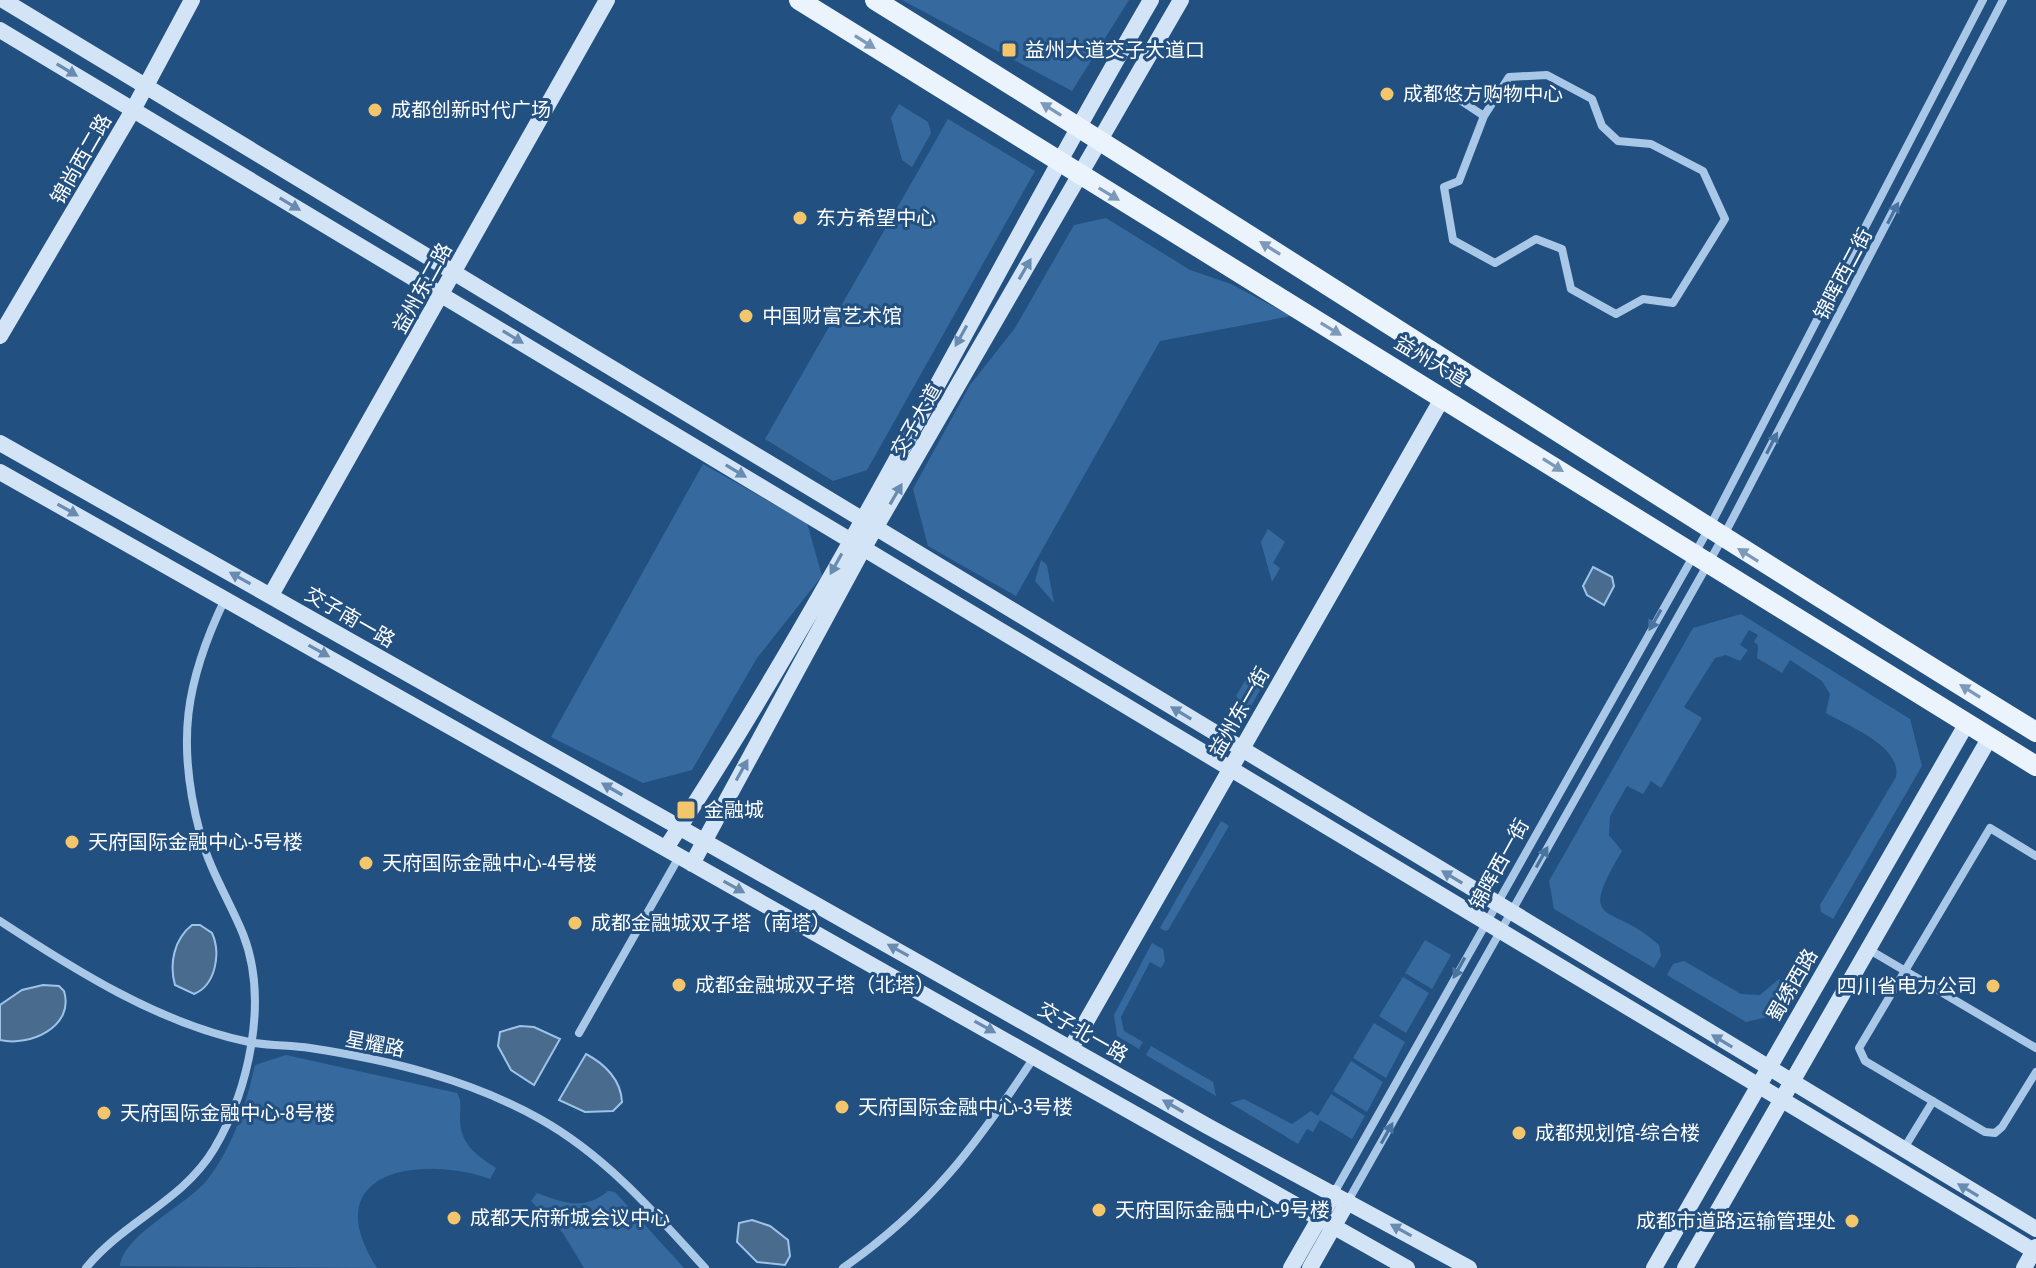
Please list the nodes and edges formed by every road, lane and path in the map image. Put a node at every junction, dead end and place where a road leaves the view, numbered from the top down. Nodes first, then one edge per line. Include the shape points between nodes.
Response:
1 (3, 0) edge
2 (192, 0) edge
3 (607, 0) edge
4 (799, 0) edge
5 (875, 0) edge
6 (1151, 0) edge
7 (1181, 0) edge
8 (1983, 0) edge
9 (2003, 0) edge
10 (0, 30) edge
11 (144, 85) junction
12 (1449, 93) dead end
13 (133, 110) junction
14 (1484, 116) junction
15 (1078, 126) junction
16 (1099, 140) junction
17 (1057, 162) junction
18 (1078, 176) junction
19 (453, 273) junction
20 (441, 294) junction
21 (0, 336) edge
22 (1443, 397) junction
23 (0, 443) edge
24 (0, 472) edge
25 (869, 523) junction
26 (1715, 534) junction
27 (857, 544) junction
28 (1702, 557) junction
29 (271, 595) junction
30 (225, 598) junction
31 (1967, 723) junction
32 (2036, 732) edge
33 (1990, 737) junction
34 (1240, 749) junction
35 (2036, 766) edge
36 (1230, 768) junction
37 (679, 828) junction
38 (704, 840) junction
39 (679, 856) junction
40 (2036, 856) edge
41 (1495, 903) junction
42 (1511, 913) junction
43 (0, 921) edge
44 (1485, 921) junction
45 (1501, 931) junction
46 (1867, 948) junction
47 (1905, 970) junction
48 (579, 1033) dead end
49 (250, 1042) junction
50 (1071, 1048) junction
51 (2036, 1048) edge
52 (1036, 1055) junction
53 (1767, 1068) junction
54 (2036, 1072) edge
55 (1790, 1082) junction
56 (1757, 1085) junction
57 (1781, 1099) junction
58 (1933, 1101) junction
59 (1903, 1150) junction
60 (1341, 1197) junction
61 (1326, 1224) junction
62 (2036, 1229) edge
63 (2035, 1249) edge
64 (86, 1268) edge
65 (705, 1268) edge
66 (843, 1268) edge
67 (1291, 1268) edge
68 (1310, 1268) edge
69 (1407, 1268) edge
70 (1469, 1268) edge
71 (1654, 1268) edge
72 (1685, 1268) edge
73 (2024, 1268) edge

1 - 11 street
2 - 11 street, 锦尚西二路
3 - 19 street, 益州东二路
4 -> 17 main road, 益州大道
15 -> 5 main road, 益州大道
6 - 15 street, 交子大道
7 - 16 street, 交子大道
8 - 26 street, 锦晖西二街
26 -> 9 street, 锦晖西二街
10 -> 13 street
11 - 13 street, 锦尚西二路
11 - 19 street
12 - 14 street
13 -> 20 street
13 - 21 street, 锦尚西二路
14 - 14 street via 1459,181 1444,187 1453,240 1495,263 1536,239 1562,249 1571,289 1616,314 1643,299 1673,303 1725,219 1703,171 1651,144 1618,141 1602,126 1592,99 1547,75 1509,77
15 - 16 main road, 益州大道
15 - 17 street, 交子大道
16 - 18 street, 交子大道
26 -> 16 main road, 益州大道
17 - 18 main road, 益州大道
17 -> 25 street, 交子大道
18 -> 22 main road, 益州大道
25 -> 18 street, 交子大道
19 - 20 street, 益州东二路
19 - 25 street
20 -> 27 street
20 - 29 street, 益州东二路
22 -> 28 main road, 益州大道
22 - 34 street, 益州东一街
29 -> 23 street, 交子南一路
24 -> 30 street
25 - 27 street, 交子大道
34 -> 25 street
26 - 28 street, 锦晖西二街
26 - 28 street, 锦晖西二街
32 -> 26 main road, 益州大道
27 - 36 street
27 -> 37 street, 交子大道
38 -> 27 street, 交子大道
28 - 31 main road, 益州大道
28 -> 41 street, 锦晖西一街
42 -> 28 street, 锦晖西一街
37 -> 29 street, 交子南一路
30 -> 39 street
30 - 49 street via 192,678 186,732 200,834 254,974
31 - 33 main road, 益州大道
31 - 53 street, 蜀绣西路
33 - 35 main road, 益州大道
33 - 46 street
34 - 36 street, 益州东一街
41 -> 34 street
36 - 44 street
36 - 50 street, 益州东一街
37 - 38 street, 交子北一路
37 - 39 street, 交子大道
38 - 39 street, 交子大道
50 -> 38 street, 交子北一路
39 - 48 street
39 -> 52 street
40 - 47 street via 1990,828
41 - 42 street
41 - 44 street, 锦晖西一街
42 - 45 street, 锦晖西一街
53 -> 42 street
43 - 49 street, 星耀路 via 134,999
44 - 45 street
44 -> 60 street, 锦晖西一街
45 - 56 street
60 -> 45 street, 锦晖西一街
46 - 47 street
46 - 55 street
47 - 51 street
47 - 58 street via 1859,1048 1865,1061
49 - 64 street via 238,1096 214,1149 187,1185
49 - 65 street, 星耀路 via 387,1061 508,1103 540,1119 617,1174
60 -> 50 street, 交子北一路
52 - 61 street
52 - 66 street via 974,1148 929,1198
53 - 55 street
53 - 56 street, 蜀绣西路
54 - 58 street via 1995,1133
55 - 57 street
55 - 59 street
56 - 57 street
56 - 71 street, 蜀绣西路
57 - 63 street
57 - 72 street
58 - 59 street
62 -> 59 street
60 - 61 street
70 -> 60 street, 交子北一路
61 - 67 street
61 - 68 street
61 - 69 street
63 - 73 street

